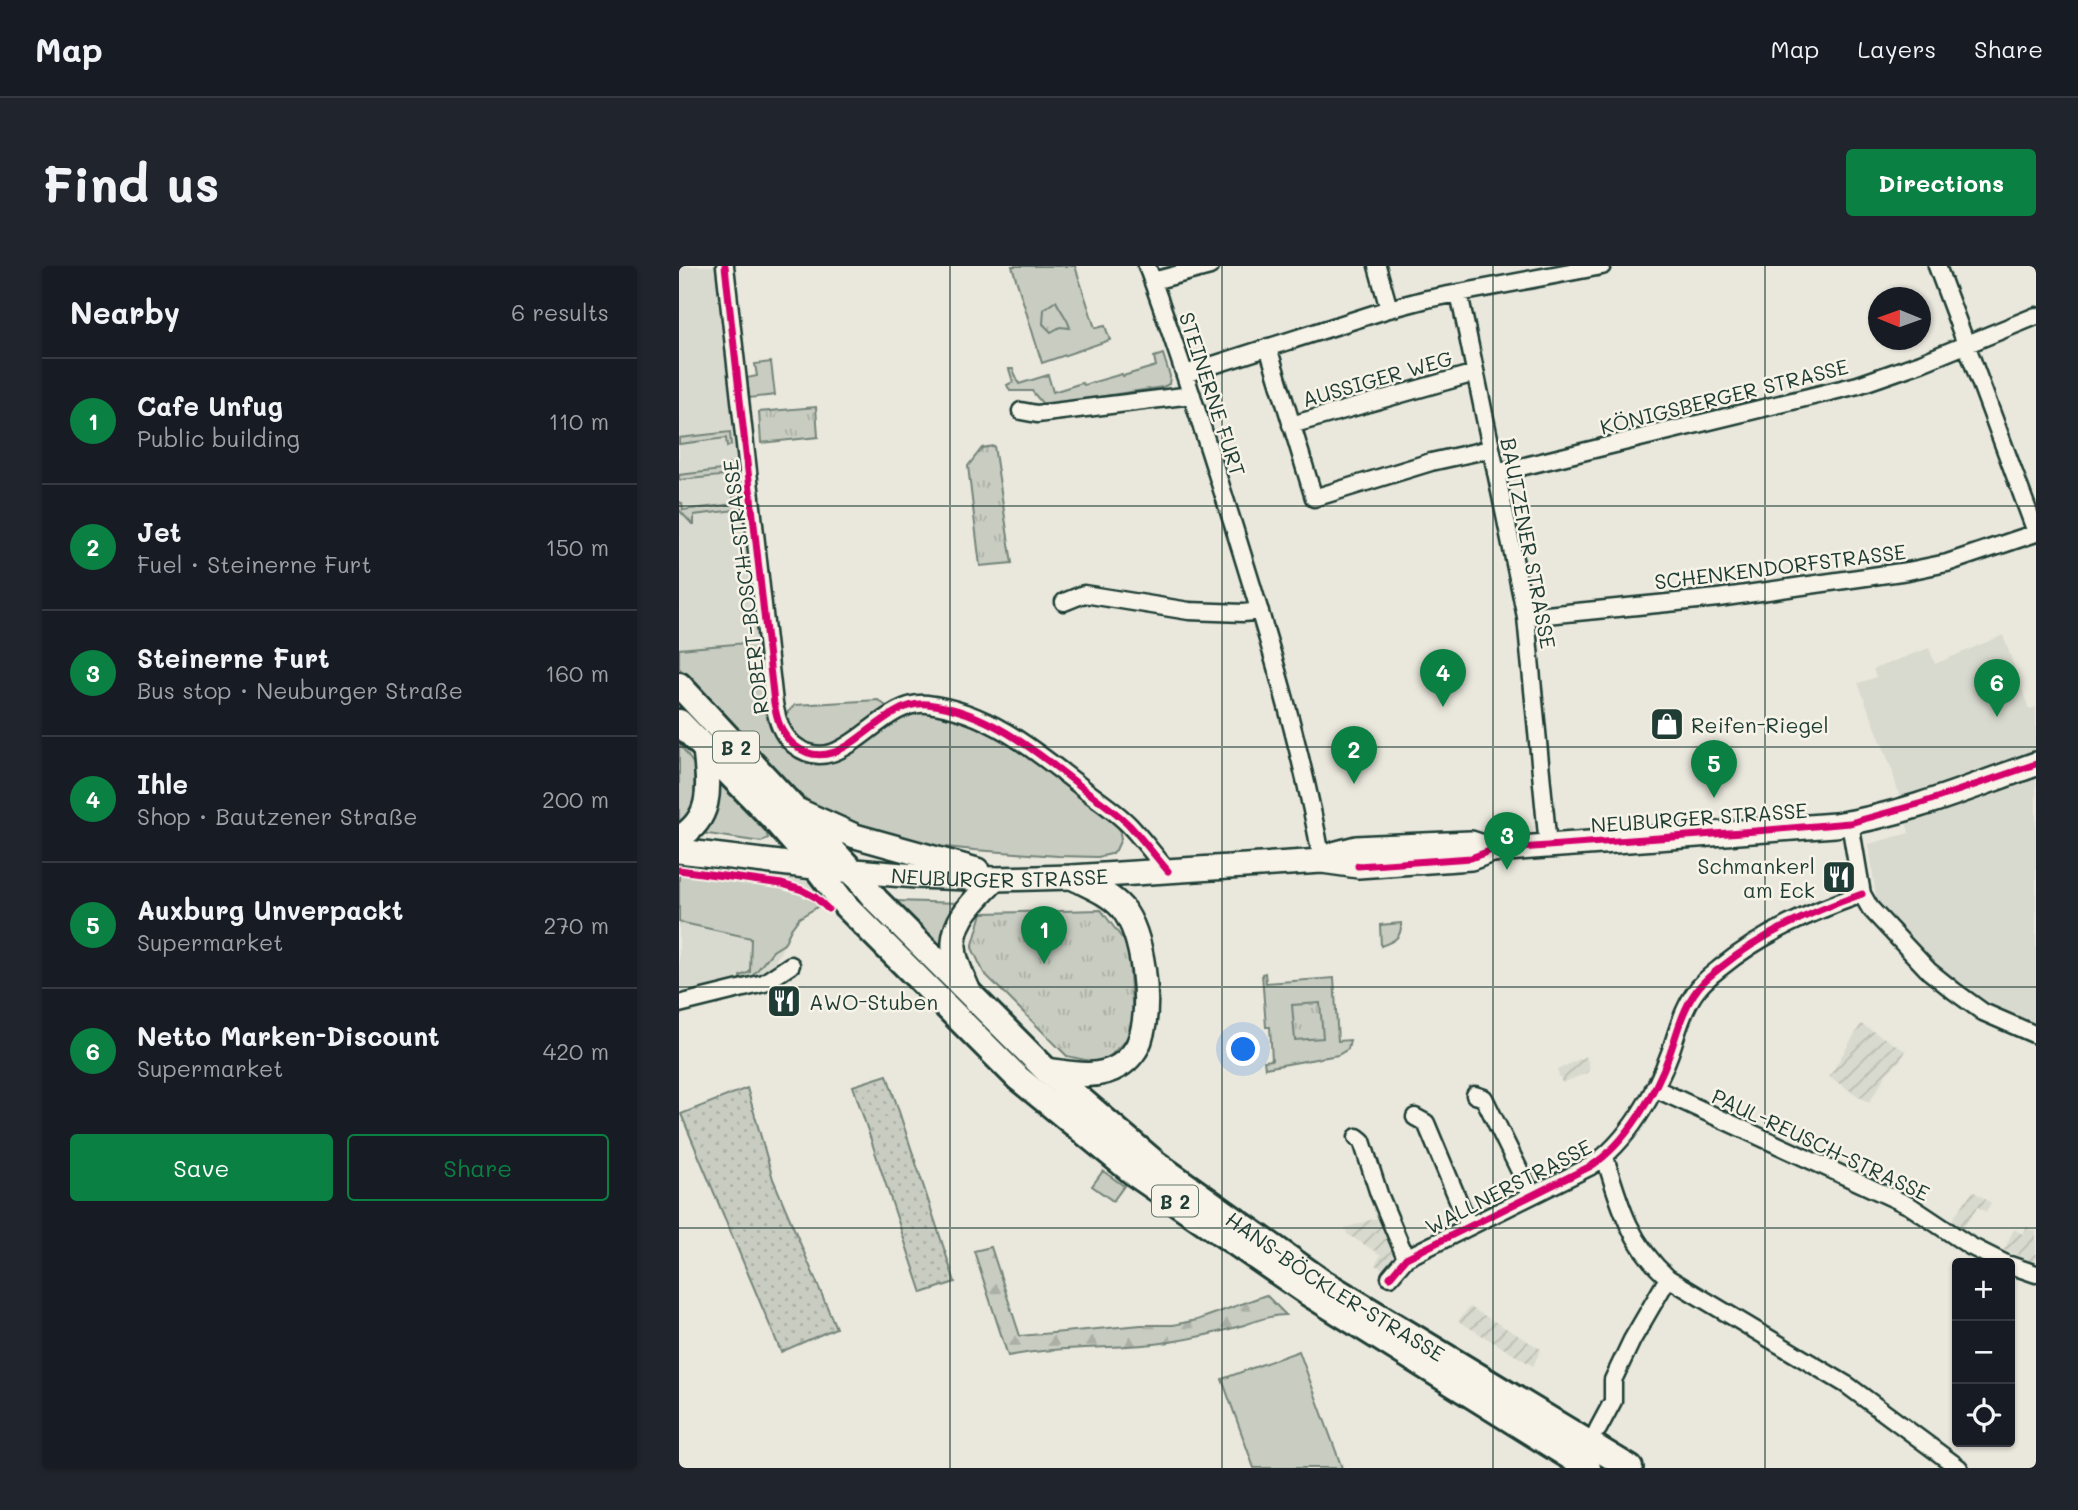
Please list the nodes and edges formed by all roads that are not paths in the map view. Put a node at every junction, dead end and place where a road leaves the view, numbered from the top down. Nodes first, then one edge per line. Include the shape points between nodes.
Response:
1 (725, 266) edge
2 (1210, 266) edge
3 (1377, 266) edge
4 (1602, 266) edge
5 (1937, 266) edge
6 (1150, 273) edge
7 (1459, 293) junction
8 (1389, 309) junction
9 (2036, 316) edge
10 (1966, 345) junction
11 (1268, 347) junction
12 (1475, 373) junction
13 (1185, 374) junction
14 (1192, 395) junction
15 (1021, 411) dead end
16 (1291, 425) junction
17 (1490, 449) junction
18 (1496, 473) junction
19 (2036, 533) edge
20 (1063, 602) dead end
21 (1260, 611) junction
22 (1525, 617) junction
23 (679, 685) edge
24 (679, 722) edge
25 (705, 748) junction
26 (2036, 764) edge
27 (794, 808) junction
28 (1850, 823) junction
29 (679, 838) edge
30 (1548, 846) junction
31 (679, 851) edge
32 (1322, 860) junction
33 (816, 867) junction
34 (852, 871) junction
35 (1168, 871) junction
36 (1072, 877) junction
37 (995, 879) junction
38 (1862, 894) junction
39 (791, 965) dead end
40 (969, 993) junction
41 (679, 1004) edge
42 (2036, 1034) edge
43 (1046, 1070) junction
44 (1654, 1088) junction
45 (1475, 1095) dead end
46 (1415, 1117) dead end
47 (1357, 1137) dead end
48 (1605, 1157) junction
49 (1531, 1194) junction
50 (1469, 1226) junction
51 (1406, 1258) junction
52 (1994, 1258) edge
53 (2015, 1267) edge
54 (2036, 1274) edge
55 (1390, 1277) dead end
56 (1668, 1278) junction
57 (1598, 1429) dead end
58 (1588, 1468) edge
59 (1630, 1468) edge
60 (1959, 1468) edge

1 - 35 street, ROBERT-BOSCH-STRASSE via 774,703 781,730 801,750 832,754 896,711 923,704 973,715 1016,737 1128,824
2 - 6 street
3 - 8 street
4 - 7 street
5 - 10 street
6 - 13 street, STEINERNE FURT
7 - 8 street
7 - 12 street, BAUTZENER STRASSE
8 - 11 street
9 - 10 street, KÖNIGSBERGER STRASSE
10 - 18 street, KÖNIGSBERGER STRASSE via 1858,385
10 - 19 street
11 - 13 street
11 - 16 street
12 - 16 street, AUSSIGER WEG
12 - 17 street, BAUTZENER STRASSE
13 - 14 street, STEINERNE FURT
14 - 15 street via 1037,414
14 - 21 street, STEINERNE FURT
16 - 17 street via 1314,498
17 - 18 street, BAUTZENER STRASSE
18 - 22 street, BAUTZENER STRASSE
19 - 22 street, SCHENKENDORFSTRASSE via 1907,572 1718,598
20 - 21 street via 1084,594 1189,611
21 - 32 street, STEINERNE FURT
22 - 30 street, BAUTZENER STRASSE
23 - 27 main road, B 2
24 - 25 main road, B 2
25 - 29 street via 709,783 705,808 691,831
25 - 33 main road, B 2
26 - 28 street, NEUBURGER STRASSE
27 - 34 main road, B 2
27 - 37 street via 855,835
28 - 30 street, NEUBURGER STRASSE
28 - 38 street
30 - 32 street, NEUBURGER STRASSE via 1492,850 1471,843 1376,846
31 - 33 street, NEUBURGER STRASSE
32 - 35 street, NEUBURGER STRASSE
33 - 34 street, NEUBURGER STRASSE
33 - 58 main road, HANS-BÖCKLER-STRASSE / B 2 via 846,906 1018,1078 1135,1174 1308,1293
34 - 37 street, NEUBURGER STRASSE
34 - 40 main road, HANS-BÖCKLER-STRASSE / B 2
35 - 36 street, NEUBURGER STRASSE
36 - 37 street, NEUBURGER STRASSE
36 - 43 street via 1113,899 1132,925 1144,978 1144,1024 1138,1046 1112,1070 1088,1075
37 - 40 street via 967,909 954,937 955,957
38 - 42 street via 1929,971 1983,1012
38 - 44 street, WALLNERSTRASSE via 1809,913 1761,938 1704,981 1684,1012
39 - 41 street via 764,983
40 - 43 main road, HANS-BÖCKLER-STRASSE / B 2
43 - 59 main road, HANS-BÖCKLER-STRASSE / B 2 via 1155,1163 1321,1282
44 - 48 street, WALLNERSTRASSE
44 - 52 street, PAUL-REUSCH-STRASSE via 1910,1206
45 - 49 street, WALLNERSTRASSE via 1484,1098
46 - 50 street, WALLNERSTRASSE via 1426,1123
47 - 51 street, WALLNERSTRASSE
48 - 49 street, WALLNERSTRASSE
48 - 56 street via 1634,1238
49 - 50 street, WALLNERSTRASSE
50 - 51 street, WALLNERSTRASSE
51 - 55 street, WALLNERSTRASSE
53 - 54 street
56 - 57 street via 1613,1380 1613,1401
56 - 60 street via 1847,1385

